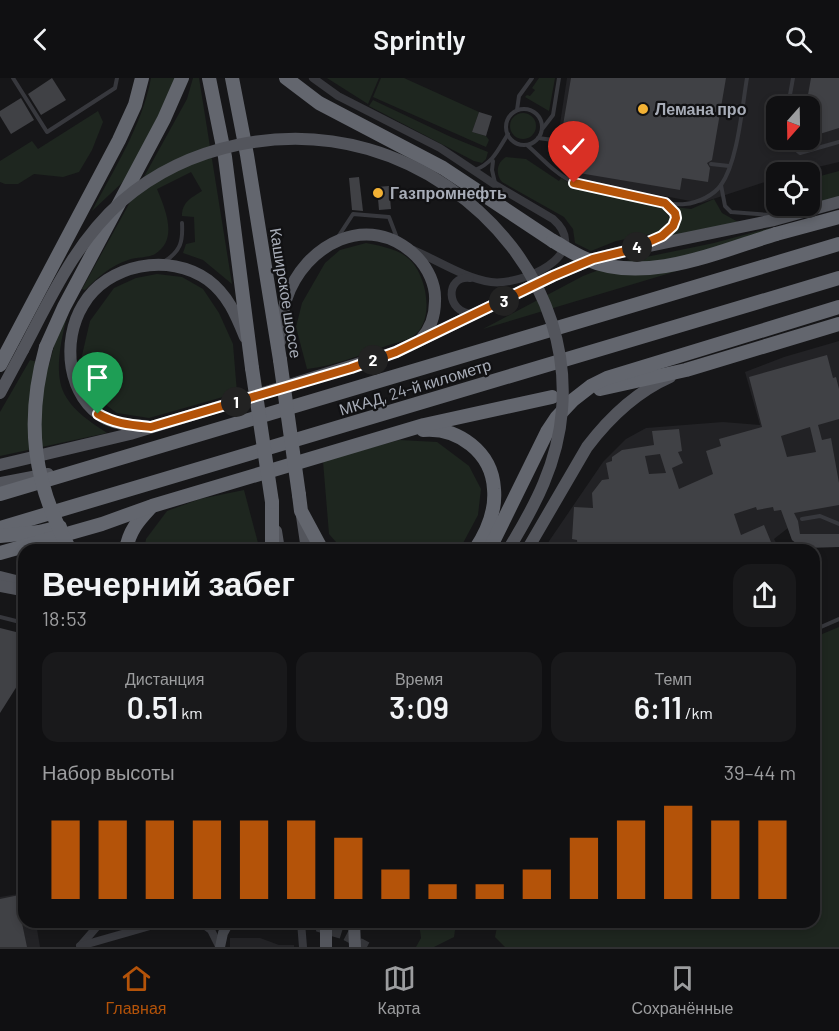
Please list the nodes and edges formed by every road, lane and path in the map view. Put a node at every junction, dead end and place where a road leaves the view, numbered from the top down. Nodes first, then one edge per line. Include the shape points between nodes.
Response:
1 (13, 78) edge
2 (117, 78) edge
3 (142, 78) edge
4 (182, 78) edge
5 (209, 78) edge
6 (232, 78) edge
7 (286, 78) edge
8 (301, 78) edge
9 (313, 78) edge
10 (532, 78) edge
11 (559, 78) edge
12 (747, 78) edge
13 (793, 78) edge
14 (790, 96) edge
15 (312, 99) junction
16 (517, 110) junction
17 (543, 128) junction
18 (508, 134) junction
19 (538, 138) junction
20 (561, 141) dead end
21 (839, 142) edge
22 (527, 145) junction
23 (820, 147) edge
24 (796, 150) edge
25 (811, 150) edge
26 (493, 160) junction
27 (711, 164) dead end
28 (729, 166) junction
29 (475, 170) junction
30 (721, 185) junction
31 (496, 186) junction
32 (839, 202) edge
33 (665, 203) junction
34 (820, 207) edge
35 (766, 215) edge
36 (784, 216) edge
37 (839, 217) edge
38 (182, 223) dead end
39 (336, 240) junction
40 (398, 243) junction
41 (839, 244) edge
42 (630, 250) junction
43 (159, 265) junction
44 (839, 278) edge
45 (477, 279) junction
46 (839, 307) edge
47 (478, 314) junction
48 (839, 324) edge
49 (419, 342) junction
50 (250, 352) junction
51 (279, 356) junction
52 (0, 365) edge
53 (686, 370) junction
54 (600, 389) dead end
55 (0, 393) edge
56 (552, 396) dead end
57 (151, 427) junction
58 (406, 432) junction
59 (0, 465) edge
60 (96, 466) junction
61 (0, 483) edge
62 (0, 494) edge
63 (152, 506) junction
64 (273, 507) junction
65 (301, 511) junction
66 (135, 512) junction
67 (802, 519) dead end
68 (839, 525) edge
69 (0, 528) edge
70 (0, 536) edge
71 (32, 544) edge
72 (66, 544) edge
73 (127, 544) edge
74 (272, 544) edge
75 (278, 544) edge
76 (306, 544) edge
77 (319, 544) edge
78 (479, 544) edge
79 (492, 544) edge
80 (512, 544) edge
81 (530, 544) edge
82 (18, 548) edge
83 (0, 553) edge
84 (0, 577) edge
85 (18, 582) edge
86 (0, 586) edge
87 (18, 590) edge
88 (0, 617) edge
89 (839, 619) edge
90 (18, 622) edge
91 (820, 627) edge
92 (94, 928) edge
93 (144, 928) edge
94 (207, 928) edge
95 (226, 928) edge
96 (301, 928) edge
97 (325, 928) edge
98 (326, 943) edge
99 (79, 947) edge
100 (220, 947) edge
101 (303, 947) edge

1 - 2 lane via 47,132 115,88
3 - 52 highway via 124,131
4 - 72 highway, bridge via 46,347 36,390 34,442 45,496
5 - 50 highway via 225,157
6 - 51 highway, Каширское шоссе
7 - 15 highway
8 - 15 street
9 - 29 street via 338,96
10 - 16 lane via 519,96
11 - 17 lane via 553,115
12 - 28 lane via 737,143
13 - 14 lane
15 - 37 highway, bridge via 428,159 587,260 626,269 678,263
16 - 17 lane via 533,110
16 - 18 lane via 507,120
17 - 19 lane
18 - 22 lane
18 - 26 lane
19 - 20 lane
19 - 22 lane
21 - 23 lane
22 - 33 lane via 574,183
24 - 25 lane
26 - 29 lane
26 - 31 lane
27 - 28 lane
28 - 30 lane
29 - 31 street
30 - 33 lane via 701,200
30 - 35 lane via 725,206 731,212
31 - 45 street via 558,224 565,235 564,249 554,262 518,280 500,283
32 - 34 main road
33 - 42 lane via 675,213 673,226 662,236
36 - 42 main road
38 - 43 lane via 179,249
39 - 40 main road via 370,235
39 - 40 lane via 353,214 389,217
39 - 51 main road via 309,260 290,290
40 - 45 street
40 - 49 main road via 421,261 435,295 433,320
41 - 60 highway, МКАД, 24-й километр
42 - 47 main road via 593,259
43 - 50 main road via 187,270 209,281 224,295 234,309
43 - 57 main road via 123,272 92,292 75,324 70,364 78,390 108,420
44 - 69 highway, МКАД, 24-й километр
45 - 47 street via 462,278 454,284 451,294 460,311
46 - 79 highway via 607,378 573,399 540,444
47 - 49 main road
48 - 53 highway
49 - 57 main road via 351,368
50 - 64 highway, bridge
51 - 65 highway, Каширское шоссе, bridge
53 - 54 highway
53 - 81 main road via 634,398 599,431
55 - 80 main road, bridge via 71,261 101,222 146,183 199,155 256,141 291,138 369,149 440,182 492,222 527,267 545,301 563,382 559,436 546,483
56 - 58 highway
57 - 59 main road
58 - 63 highway
58 - 78 highway via 429,430 463,438 489,467 494,504
60 - 61 main road
60 - 62 highway, МКАД, 24-й километр
63 - 66 highway
63 - 73 highway via 135,525
64 - 74 highway
64 - 75 main road
65 - 76 main road, Каширское шоссе
65 - 77 highway
66 - 70 highway
66 - 71 highway
67 - 68 lane via 820,516
82 - 83 highway
84 - 85 main road
86 - 87 main road
88 - 90 lane
89 - 91 lane
92 - 99 street
93 - 99 street
94 - 100 street
95 - 100 main road
96 - 101 street
97 - 98 main road

